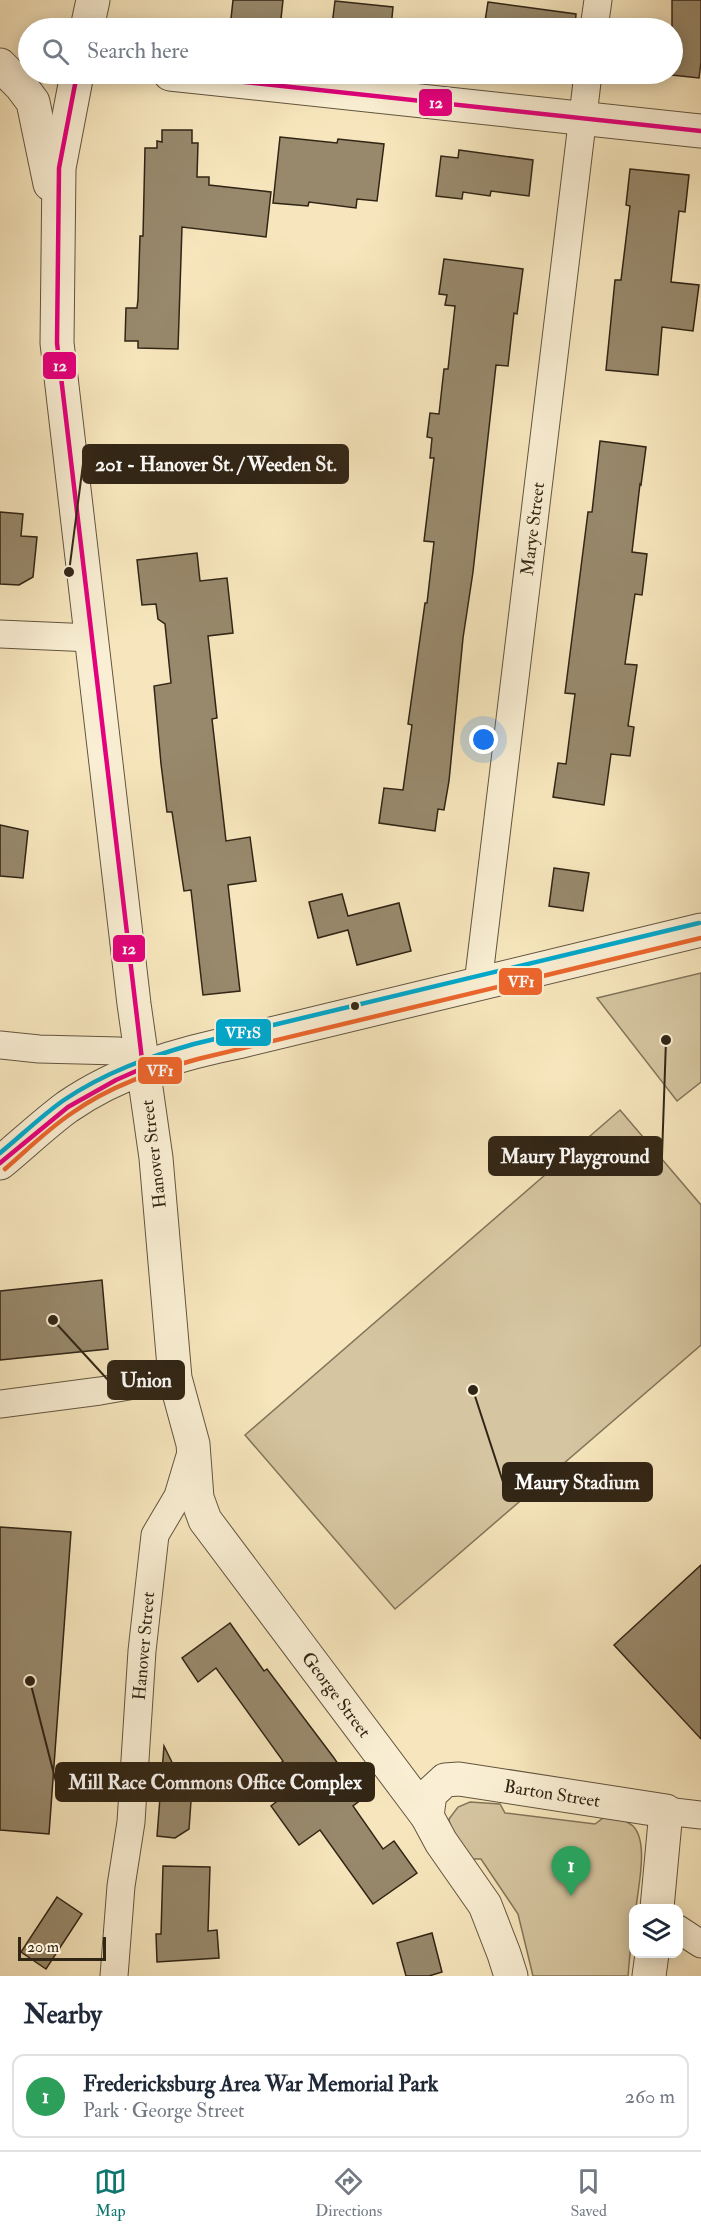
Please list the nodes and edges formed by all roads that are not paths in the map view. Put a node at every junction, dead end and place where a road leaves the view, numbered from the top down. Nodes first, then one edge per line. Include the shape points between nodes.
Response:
1 (93, 0) edge
2 (598, 0) edge
3 (89, 18) edge
4 (595, 18) edge
5 (0, 58) edge
6 (18, 59) edge
7 (0, 65) edge
8 (18, 83) edge
9 (19, 84) edge
10 (74, 84) edge
11 (264, 84) edge
12 (587, 84) edge
13 (582, 118) junction
14 (701, 131) edge
15 (58, 225) junction
16 (0, 634) edge
17 (92, 638) junction
18 (701, 930) edge
19 (478, 984) junction
20 (0, 1045) edge
21 (144, 1068) junction
22 (0, 1164) edge
23 (175, 1378) junction
24 (0, 1404) edge
25 (193, 1444) junction
26 (666, 1812) junction
27 (701, 1815) edge
28 (427, 1816) junction
29 (657, 1904) edge
30 (683, 1932) edge
31 (701, 1944) edge
32 (651, 1958) edge
33 (114, 1976) edge
34 (511, 1976) edge
35 (649, 1976) edge

1 - 3 street
2 - 4 street
5 - 6 street
7 - 8 street
9 - 15 street via 33,102
10 - 15 street, Hanover Street via 59,168
11 - 13 street
12 - 13 street, Marye Street
13 - 14 street
13 - 19 street, Marye Street
15 - 17 street, Hanover Street via 57,343
16 - 17 street
17 - 21 street, Hanover Street
18 - 19 street
19 - 21 street via 199,1050
20 - 21 street via 119,1051
21 - 22 street via 68,1107
21 - 23 street, Hanover Street
23 - 24 street
23 - 25 street, Hanover Street
25 - 28 street, George Street via 197,1498 205,1520
25 - 33 street, Hanover Street via 178,1496 155,1535
26 - 27 street, Barton Street
26 - 28 street, Barton Street via 459,1779 445,1780 430,1794
26 - 29 street
28 - 34 street, George Street via 485,1905
30 - 31 street
32 - 35 street

